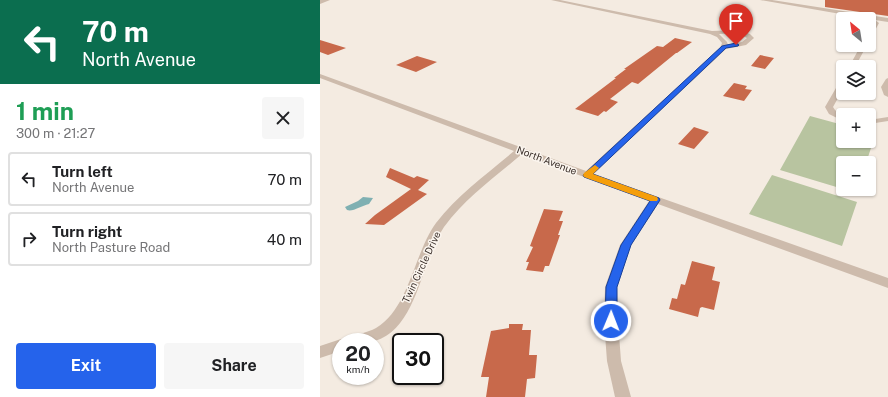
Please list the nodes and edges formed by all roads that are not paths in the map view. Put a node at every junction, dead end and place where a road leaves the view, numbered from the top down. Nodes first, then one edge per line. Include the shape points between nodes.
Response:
1 (328, 0) edge
2 (553, 0) edge
3 (762, 0) edge
4 (320, 2) edge
5 (836, 12) edge
6 (876, 19) edge
7 (888, 20) edge
8 (712, 33) junction
9 (724, 47) junction
10 (320, 76) edge
11 (888, 80) edge
12 (836, 95) edge
13 (888, 95) edge
14 (836, 115) edge
15 (888, 119) edge
16 (876, 121) edge
17 (521, 150) junction
18 (587, 175) junction
19 (655, 200) junction
20 (888, 283) edge
21 (379, 333) edge
22 (332, 348) edge
23 (320, 352) edge
24 (623, 397) edge

1 - 4 street
2 - 8 street
3 - 5 street
6 - 7 street
8 - 9 street via 722,39
8 - 9 street via 737,32 751,38 744,44
9 - 18 street
10 - 17 street, North Avenue
11 - 13 street via 885,87
12 - 14 street via 829,107
15 - 16 street
17 - 18 street, North Avenue
17 - 21 street, Twin Circle Drive via 448,215 426,251 401,309 388,328
18 - 19 street, North Avenue
19 - 20 street, North Avenue
19 - 24 street via 626,245 611,287 614,361
22 - 23 street

